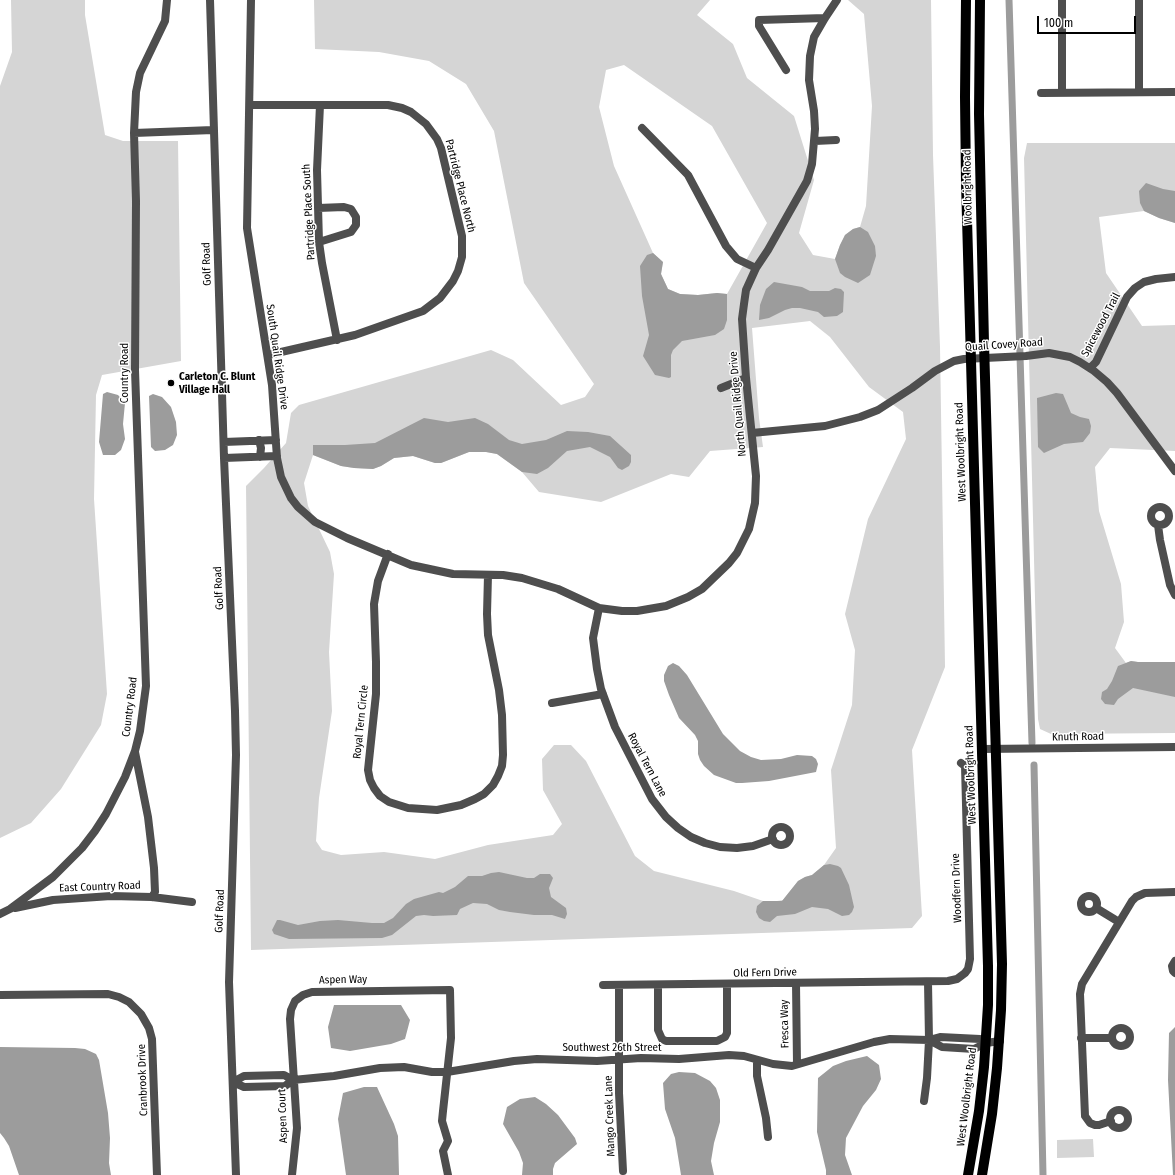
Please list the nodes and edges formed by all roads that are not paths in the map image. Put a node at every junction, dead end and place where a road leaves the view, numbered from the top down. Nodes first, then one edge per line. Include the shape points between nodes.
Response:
1 (167, 0) edge
2 (210, 0) edge
3 (251, 0) edge
4 (837, 0) edge
5 (966, 0) edge
6 (980, 0) edge
7 (1062, 0) edge
8 (1139, 0) edge
9 (825, 18) junction
10 (786, 70) dead end
11 (1062, 92) junction
12 (1139, 92) junction
13 (1175, 92) edge
14 (1041, 93) dead end
15 (250, 105) junction
16 (320, 105) junction
17 (642, 128) dead end
18 (213, 130) junction
19 (134, 133) junction
20 (836, 140) dead end
21 (815, 141) junction
22 (318, 208) junction
23 (320, 242) junction
24 (756, 268) junction
25 (1175, 277) edge
26 (337, 340) junction
27 (268, 355) junction
28 (1090, 368) junction
29 (971, 374) joint
30 (746, 378) junction
31 (721, 388) dead end
32 (752, 433) junction
33 (259, 440) junction
34 (276, 440) junction
35 (224, 442) junction
36 (276, 456) junction
37 (260, 457) junction
38 (224, 458) junction
39 (1175, 471) edge
40 (1158, 525) dead end
41 (388, 554) junction
42 (488, 576) junction
43 (1175, 595) edge
44 (599, 608) junction
45 (603, 694) junction
46 (552, 703) dead end
47 (1175, 747) edge
48 (982, 749) junction
49 (995, 749) junction
50 (135, 751) junction
51 (961, 763) dead end
52 (773, 840) dead end
53 (1175, 892) edge
54 (152, 897) junction
55 (192, 902) dead end
56 (1096, 908) dead end
57 (10, 909) junction
58 (0, 914) edge
59 (1119, 922) junction
60 (1175, 961) edge
61 (1175, 973) edge
62 (928, 982) junction
63 (796, 983) junction
64 (727, 984) junction
65 (619, 985) junction
66 (658, 985) junction
67 (603, 986) dead end
68 (0, 995) edge
69 (1082, 1038) junction
70 (1112, 1038) dead end
71 (929, 1040) junction
72 (1000, 1041) junction
73 (986, 1043) junction
74 (620, 1059) junction
75 (757, 1060) junction
76 (797, 1064) junction
77 (447, 1072) junction
78 (293, 1080) junction
79 (233, 1082) junction
80 (924, 1101) dead end
81 (1111, 1121) dead end
82 (768, 1137) dead end
83 (623, 1171) dead end
84 (157, 1175) edge
85 (236, 1175) edge
86 (292, 1175) edge
87 (448, 1175) edge
88 (968, 1175) edge
89 (982, 1175) edge

1 - 19 street, Country Road via 165,21 140,73 136,92
2 - 18 street, Golf Road
3 - 15 street, South Quail Ridge Drive
4 - 9 street, North Quail Ridge Drive
5 - 29 main road, Woolbright Road via 965,113
6 - 49 main road, Woolbright Road via 979,114 984,374
7 - 11 street
8 - 12 street
9 - 10 street via 759,20
9 - 21 street, North Quail Ridge Drive via 814,37 810,56 809,80
11 - 12 street
11 - 14 street
12 - 13 street
15 - 16 street, Partridge Place North
15 - 27 street, South Quail Ridge Drive via 247,228
16 - 22 street, Partridge Place South
16 - 26 street, Partridge Place North via 388,105 411,112 426,124 441,148 462,236 462,257 458,271 447,290 432,305 413,315
17 - 24 street via 688,175 726,246 737,259
18 - 19 street
18 - 35 street, Golf Road
19 - 50 street, Country Road via 135,370 146,686
20 - 21 street
21 - 24 street, North Quail Ridge Drive via 807,181
22 - 23 street, Partridge Place South
22 - 23 street via 344,207 351,209 356,217 356,225 351,232
23 - 26 street, Partridge Place South
24 - 30 street, North Quail Ridge Drive via 746,290 742,319
25 - 28 street, Spicewood Trail via 1144,282 1135,288 1127,297 1096,362
26 - 27 street, Partridge Place North
27 - 34 street, South Quail Ridge Drive
28 - 32 street, Quail Covey Road via 1060,354 964,359 944,366 878,410 860,417 825,426
28 - 39 street, Quail Covey Road via 1117,393
29 - 48 main road, West Woolbright Road
30 - 31 street
30 - 32 street, North Quail Ridge Drive
32 - 44 street, North Quail Ridge Drive via 756,476 755,503 744,538 729,563 702,589 666,606 637,611
33 - 34 street
33 - 35 street
33 - 37 street
34 - 36 street, South Quail Ridge Drive
35 - 38 street, Golf Road
36 - 37 street
36 - 41 street, South Quail Ridge Drive via 285,488 306,515 341,535
37 - 38 street
38 - 79 street, Golf Road via 236,755 230,965
40 - 43 street via 1170,585
41 - 42 street, South Quail Ridge Drive via 411,565 433,570
41 - 42 street, Royal Tern Circle via 378,581 374,604 376,694 368,770 372,784 380,796 408,808 437,810 476,800 493,785 502,766 502,715 488,634
42 - 44 street, North Quail Ridge Drive via 503,575 540,583
44 - 45 street, Royal Tern Lane via 593,638
45 - 46 street
45 - 52 street, Royal Tern Lane via 615,727 652,799 678,828 691,837 720,847 753,846
47 - 49 street, Knuth Road
48 - 49 street, Knuth Road
48 - 73 main road, West Woolbright Road via 988,966
49 - 72 main road via 1002,964
50 - 54 street, Country Road via 148,817 154,868 155,892
50 - 57 street, Country Road via 116,796 82,848 53,877
51 - 62 street, Woodfern Drive via 965,766 970,964 965,973 957,979
53 - 59 street via 1140,894 1132,901
54 - 55 street, East Country Road
54 - 57 street, East Country Road via 75,898
56 - 59 street
57 - 58 street
59 - 69 street via 1082,984
60 - 61 street via 1172,966
62 - 63 street, Old Fern Drive
62 - 71 street
63 - 64 street, Old Fern Drive
63 - 76 street, Fresca Way
64 - 66 street, Old Fern Drive
64 - 66 street via 727,1033 721,1040 716,1041 662,1039 658,1030
65 - 66 street, Old Fern Drive
65 - 67 street, Old Fern Drive
65 - 74 street, Mango Creek Lane
68 - 84 street, Cranbrook Drive via 108,994 124,1000 137,1009 147,1023 152,1039
69 - 70 street
69 - 81 street via 1084,1112 1087,1120 1095,1125
71 - 73 street, Southwest 26th Street via 942,1048 974,1049
71 - 76 street, Southwest 26th Street via 901,1039 874,1042
71 - 80 street
72 - 73 street, Southwest 26th Street
72 - 89 main road
73 - 88 main road, West Woolbright Road via 982,1090
74 - 75 street, Southwest 26th Street via 680,1059 739,1055
74 - 77 street, Southwest 26th Street via 537,1059
74 - 83 street, Mango Creek Lane via 619,1112
75 - 76 street, Southwest 26th Street via 782,1066
75 - 82 street via 757,1076
77 - 78 street, Southwest 26th Street via 394,1067
77 - 78 street, Aspen Way via 452,1038 450,990 312,992 296,1001 290,1014
77 - 87 street via 442,1121 448,1141 443,1152
78 - 79 street, Southwest 26th Street via 284,1075 244,1076
78 - 86 street, Aspen Court via 297,1128
79 - 85 street, Golf Road

